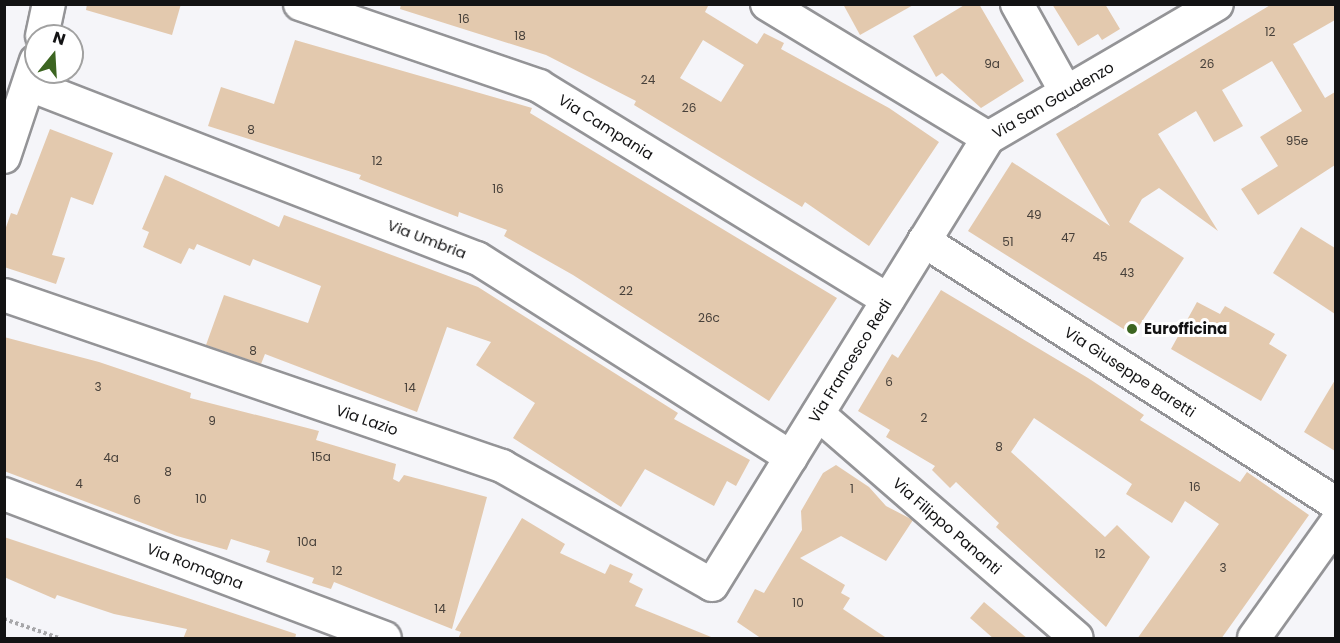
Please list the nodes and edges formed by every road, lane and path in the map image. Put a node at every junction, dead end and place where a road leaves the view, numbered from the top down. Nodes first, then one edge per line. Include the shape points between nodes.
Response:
1 (49, 4) edge
2 (300, 4) edge
3 (1017, 4) edge
4 (1217, 4) edge
5 (767, 5) edge
6 (45, 24) edge
7 (29, 84) edge
8 (59, 84) edge
9 (1066, 93) junction
10 (988, 138) junction
11 (4, 157) edge
12 (924, 241) junction
13 (4, 295) edge
14 (888, 300) junction
15 (818, 414) junction
16 (790, 458) junction
17 (4, 494) edge
18 (1335, 503) edge
19 (1335, 523) edge
20 (712, 585) joint
21 (4, 619) edge
22 (59, 639) edge
23 (385, 639) edge
24 (1077, 639) edge
25 (1254, 639) edge

1 - 6 street
2 - 14 street, Via Campania via 539,86
3 - 9 street
4 - 9 street, Via San Gaudenzo
5 - 10 street, Via San Gaudenzo
7 - 11 street
8 - 16 street, Via Umbria via 477,258
9 - 10 street, Via San Gaudenzo
10 - 12 street, Via Francesco Redi
12 - 14 street, Via Francesco Redi
12 - 18 street, Via Giuseppe Baretti
13 - 20 street, Via Lazio via 502,466
14 - 15 street, Via Francesco Redi
15 - 16 street, Via Francesco Redi
15 - 24 street, Via Filippo Pananti
16 - 20 street, Via Francesco Redi
17 - 23 street, Via Romagna
19 - 25 street
21 - 22 path

